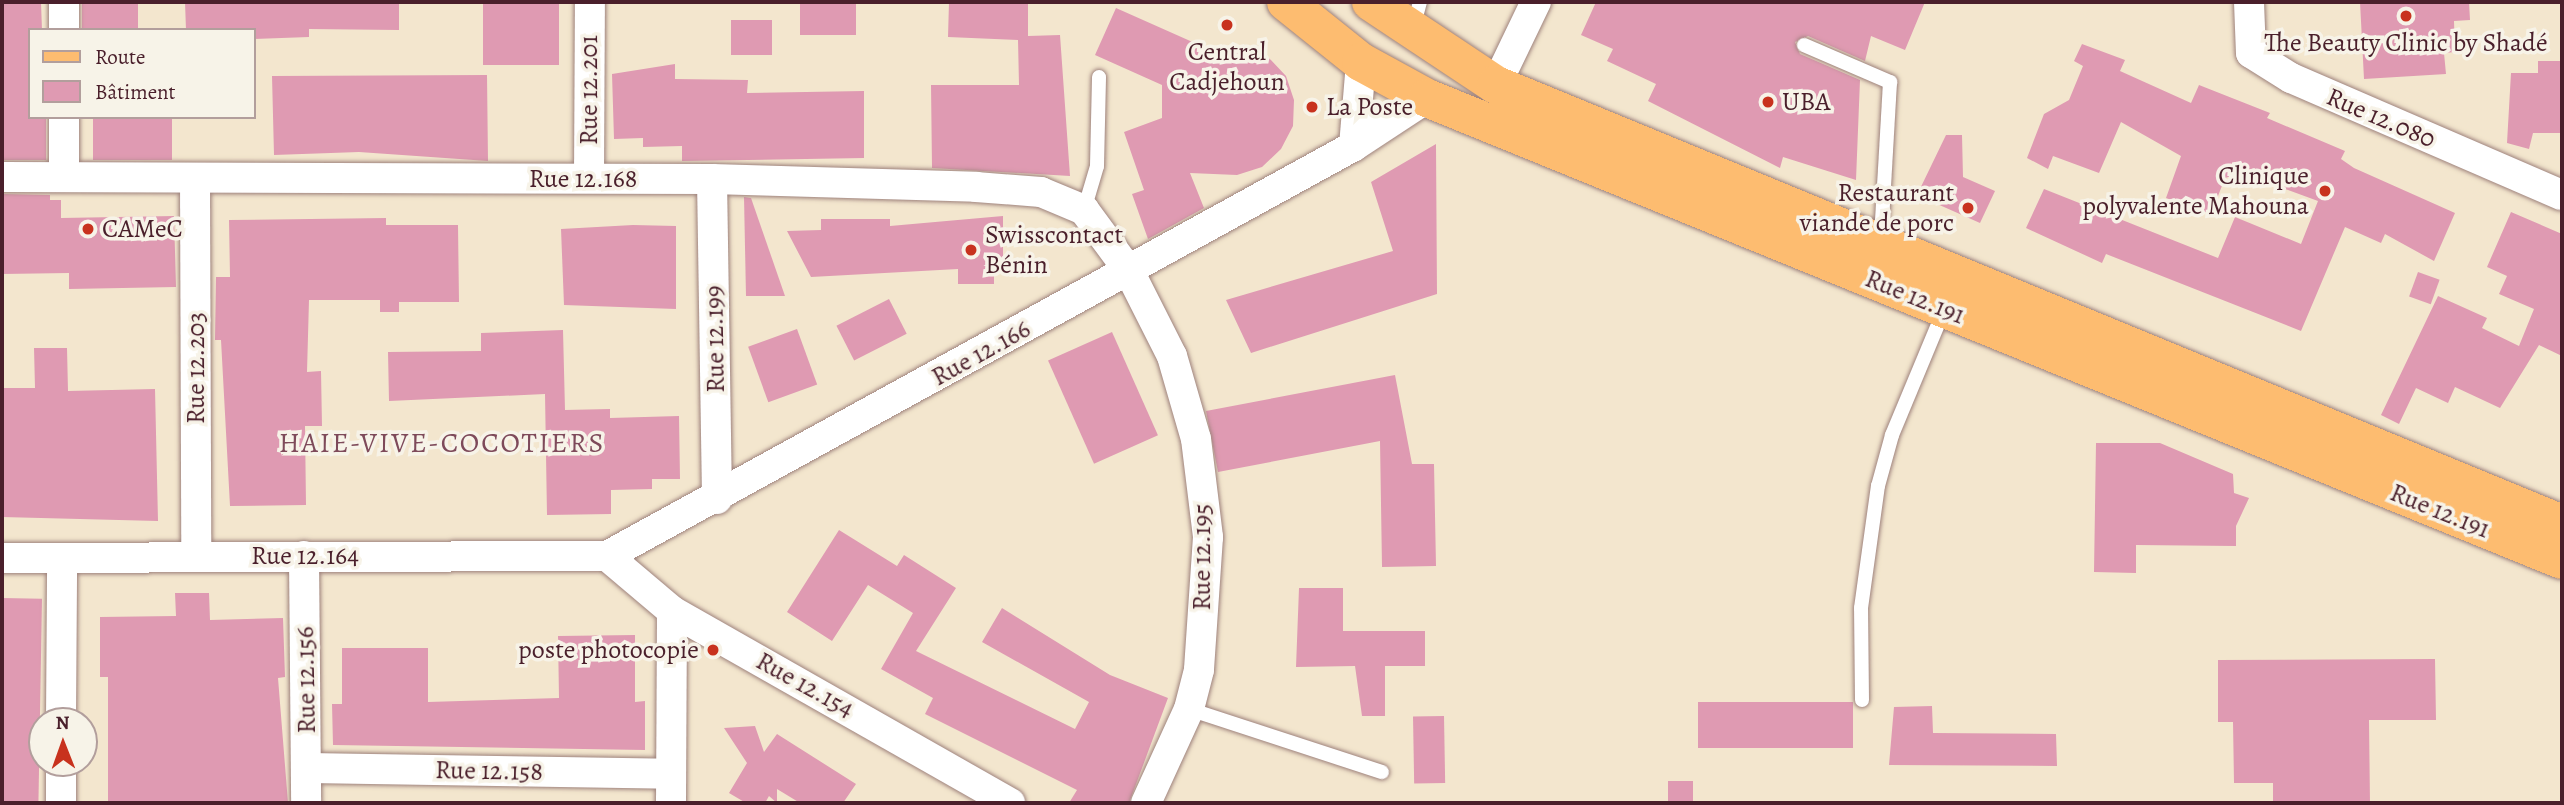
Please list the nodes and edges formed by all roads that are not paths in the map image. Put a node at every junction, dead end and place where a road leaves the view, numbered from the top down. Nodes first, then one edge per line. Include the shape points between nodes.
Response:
1 (64, 2) edge
2 (590, 2) edge
3 (1286, 2) edge
4 (1371, 2) edge
5 (1536, 2) edge
6 (2249, 2) edge
7 (1416, 15) edge
8 (64, 28) edge
9 (1804, 45) dead end
10 (1361, 62) junction
11 (1099, 77) dead end
12 (1496, 85) junction
13 (1427, 98) junction
14 (64, 119) edge
15 (1353, 146) junction
16 (2, 177) edge
17 (64, 177) junction
18 (589, 178) junction
19 (712, 179) junction
20 (195, 180) junction
21 (2562, 195) edge
22 (1084, 210) junction
23 (1881, 242) junction
24 (1129, 271) junction
25 (1944, 309) junction
26 (717, 499) junction
27 (2562, 524) edge
28 (196, 556) junction
29 (304, 556) junction
30 (607, 556) junction
31 (2, 558) edge
32 (62, 559) junction
33 (2562, 560) edge
34 (671, 611) junction
35 (1862, 700) dead end
36 (61, 707) edge
37 (1189, 709) junction
38 (307, 768) junction
39 (1382, 772) dead end
40 (671, 774) junction
41 (61, 777) edge
42 (61, 803) edge
43 (306, 803) edge
44 (671, 803) edge
45 (1010, 803) edge
46 (1146, 803) edge

1 - 8 street
2 - 18 street, Rue 12.201
3 - 10 main road, Rue 12.191
4 - 7 main road, Rue 12.191
5 - 12 street
6 - 21 street, Rue 12.080 via 2251,53 2291,78
7 - 12 main road, Rue 12.191
9 - 23 lane via 1890,82
10 - 13 main road, Rue 12.191
10 - 15 street
11 - 22 lane via 1097,166
12 - 23 main road, Rue 12.191
13 - 15 street, Rue 12.166
13 - 25 main road, Rue 12.191
14 - 17 street
15 - 24 street, Rue 12.166
16 - 17 street, Rue 12.168
17 - 20 street, Rue 12.168
18 - 19 street, Rue 12.168
18 - 20 street, Rue 12.168
19 - 22 street, Rue 12.168 via 1041,192
19 - 26 street, Rue 12.199
20 - 28 street, Rue 12.203
22 - 24 street
23 - 27 main road, Rue 12.191
24 - 26 street, Rue 12.166
24 - 37 street, Rue 12.195 via 1172,356 1196,439 1208,537 1199,670
25 - 33 main road, Rue 12.191
25 - 35 lane via 1880,477 1861,608
26 - 30 street, Rue 12.166
28 - 29 street, Rue 12.164
28 - 32 street, Rue 12.164
29 - 30 street, Rue 12.164
29 - 38 street, Rue 12.156
30 - 34 street, Rue 12.154
31 - 32 street, Rue 12.164
32 - 36 street
34 - 40 street
34 - 45 street, Rue 12.154
37 - 39 lane
37 - 46 street, Rue 12.195
38 - 40 street, Rue 12.158
38 - 43 street, Rue 12.156
40 - 44 street
41 - 42 street

